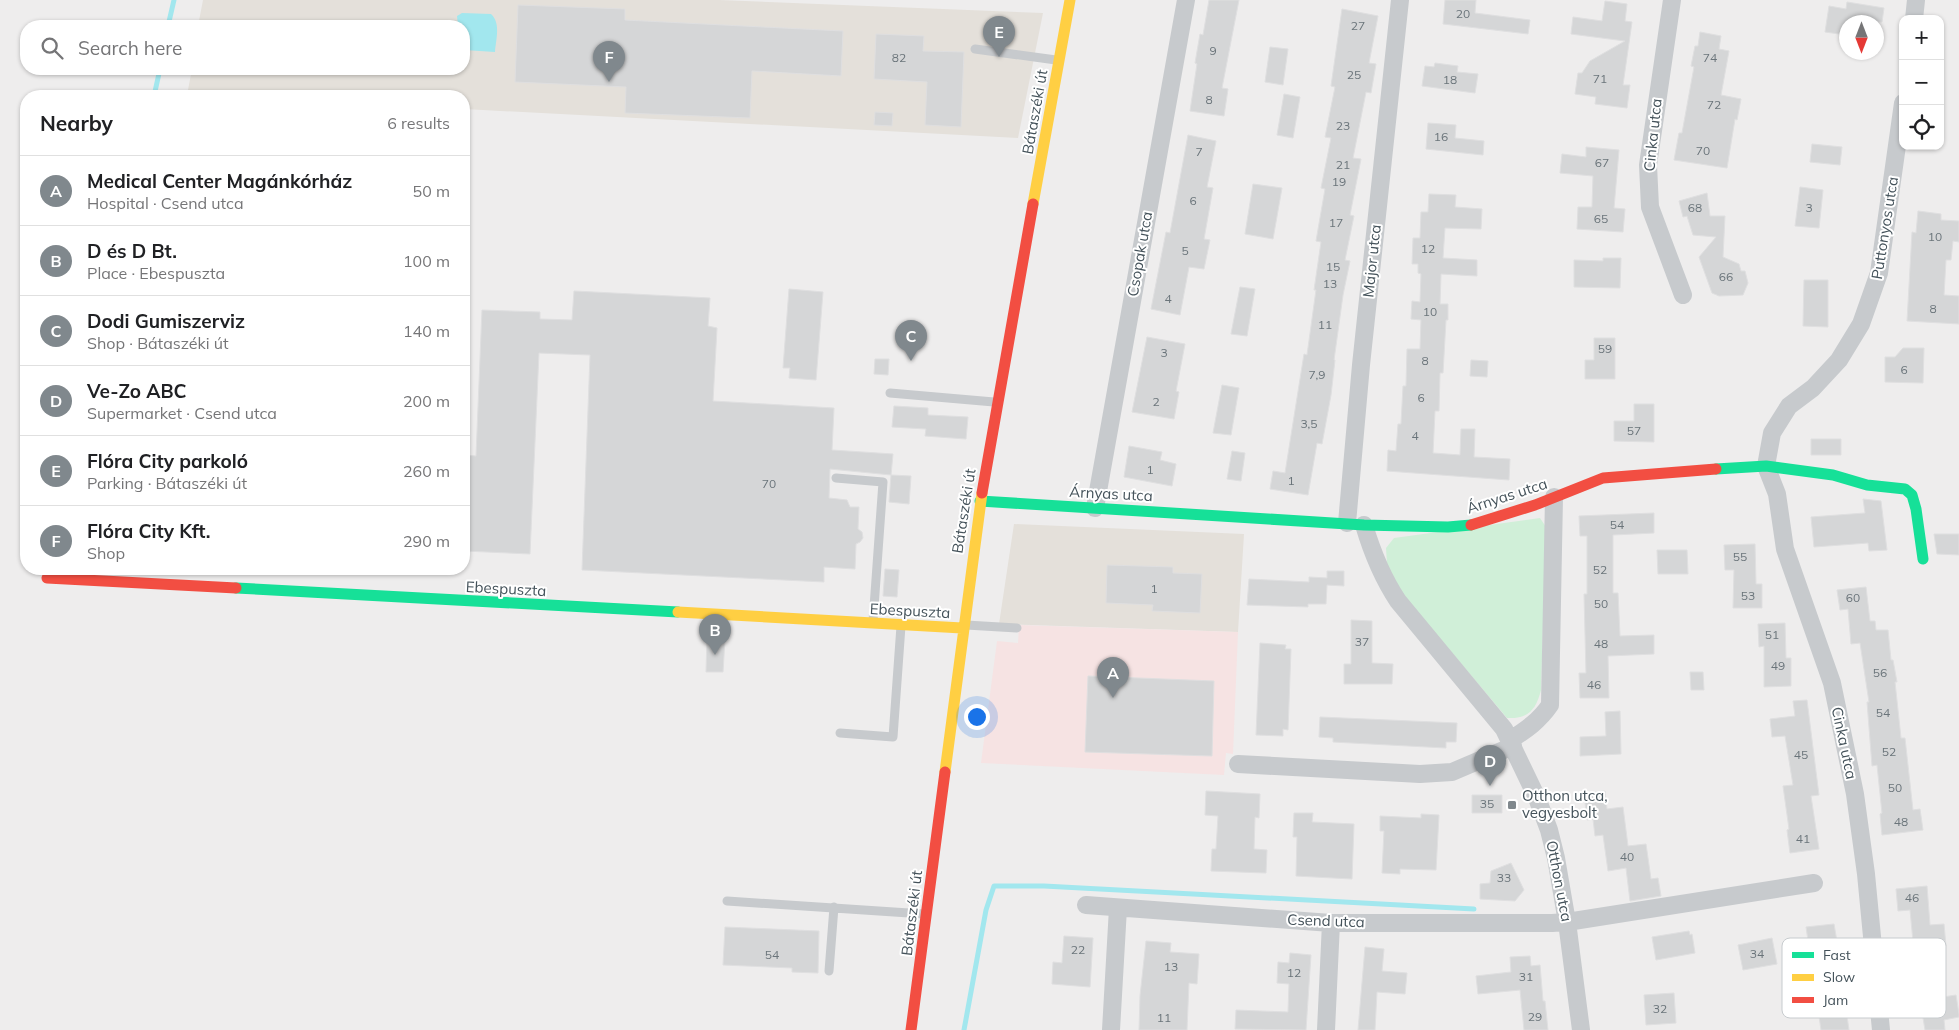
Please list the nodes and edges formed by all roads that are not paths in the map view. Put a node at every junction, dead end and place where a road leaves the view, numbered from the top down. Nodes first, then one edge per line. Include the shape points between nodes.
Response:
1 (1070, 0) edge
2 (1186, 0) edge
3 (1400, 0) edge
4 (1672, 0) edge
5 (1916, 0) edge
6 (1914, 15) edge
7 (974, 49) dead end
8 (1059, 61) junction
9 (1903, 105) edge
10 (1683, 294) dead end
11 (890, 393) dead end
12 (998, 402) junction
13 (1766, 466) junction
14 (836, 478) dead end
15 (1554, 497) junction
16 (980, 501) junction
17 (1095, 508) junction
18 (1355, 524) junction
19 (1923, 559) dead end
20 (47, 578) dead end
21 (873, 624) junction
22 (901, 625) junction
23 (963, 626) junction
24 (1017, 628) dead end
25 (840, 733) dead end
26 (1512, 743) junction
27 (1238, 764) dead end
28 (1814, 882) dead end
29 (727, 901) dead end
30 (1086, 905) dead end
31 (834, 907) junction
32 (1118, 908) junction
33 (927, 914) junction
34 (1567, 922) junction
35 (1331, 923) junction
36 (1872, 938) edge
37 (829, 971) dead end
38 (911, 1030) edge
39 (1111, 1030) edge
40 (1326, 1030) edge
41 (1581, 1030) edge

1 - 8 street, Bátaszéki út
2 - 17 street, Csopak utca
3 - 18 street, Major utca via 1361,364
4 - 10 street, Cinka utca via 1648,165 1650,207
5 - 6 street
7 - 8 lane
8 - 12 street, Bátaszéki út
9 - 13 street, Puttonyos utca via 1879,274 1861,324 1839,360 1813,388 1789,406 1772,432
11 - 12 lane
12 - 16 street, Bátaszéki út
13 - 15 street, Árnyas utca via 1603,478
13 - 19 street, Árnyas utca via 1905,489 1912,495 1916,509
13 - 36 street, Cinka utca via 1777,494 1785,549 1832,683 1855,794
14 - 21 lane via 883,482
15 - 18 street, Árnyas utca via 1477,524 1448,527
15 - 26 street via 1550,705 1542,717
16 - 17 street, Árnyas utca
16 - 23 street, Bátaszéki út
17 - 18 street, Árnyas utca
18 - 26 street, Otthon utca via 1398,601 1504,729
20 - 21 street, Ebespuszta
21 - 22 street, Ebespuszta
22 - 23 street, Ebespuszta
22 - 25 lane via 893,737
23 - 24 lane
23 - 33 street, Bátaszéki út
26 - 27 street via 1452,772 1420,774
26 - 34 street, Otthon utca via 1549,830
28 - 34 street, Csend utca
29 - 31 lane
30 - 32 street, Csend utca
31 - 33 lane
31 - 37 lane
32 - 35 street, Csend utca
32 - 39 street
33 - 38 street, Bátaszéki út
34 - 35 street, Csend utca
34 - 41 street, Otthon utca
35 - 40 street

